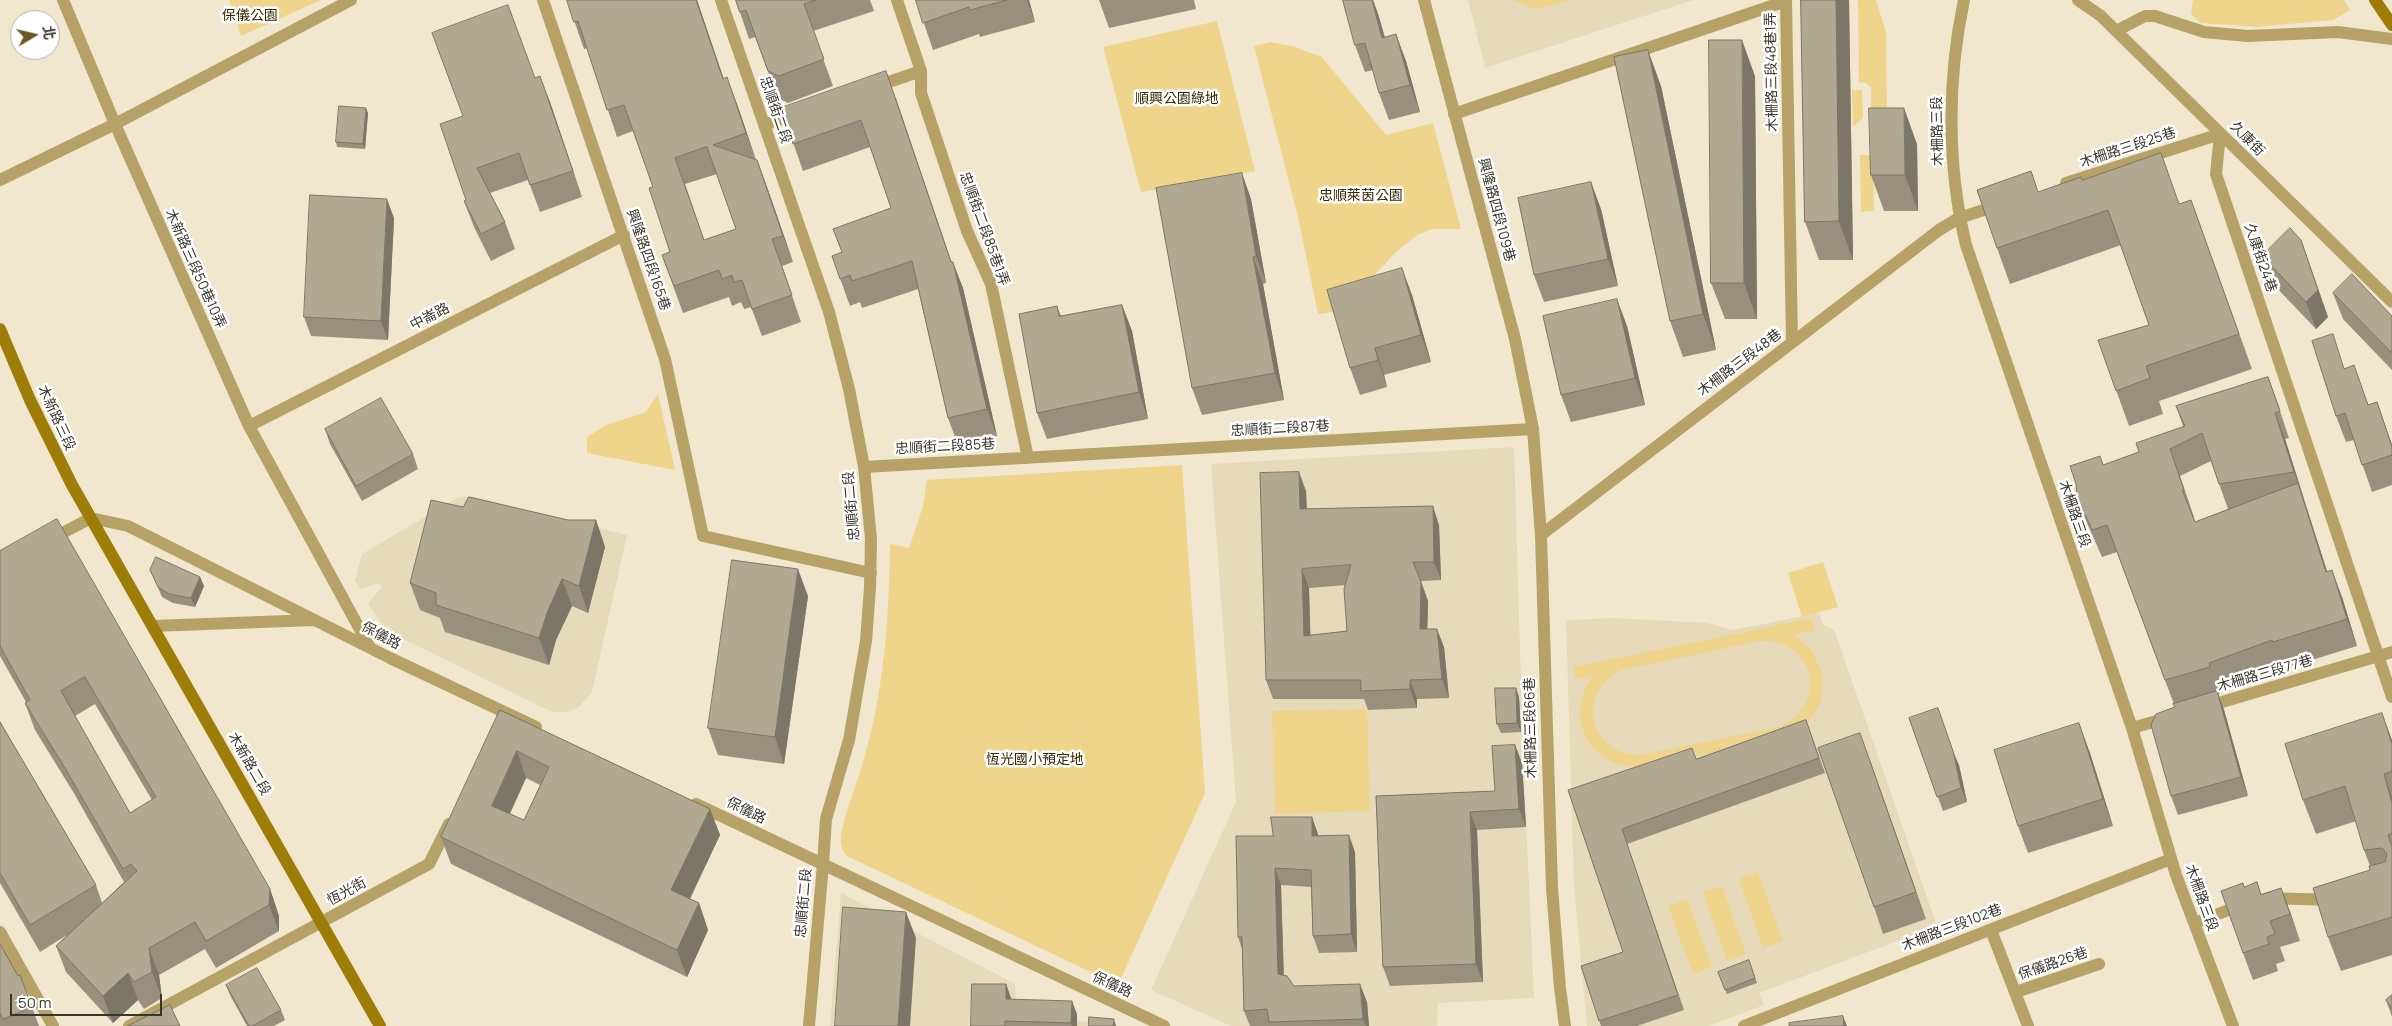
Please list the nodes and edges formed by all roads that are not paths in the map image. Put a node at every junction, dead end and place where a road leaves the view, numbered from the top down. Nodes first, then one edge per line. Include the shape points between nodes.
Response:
1 (63, 0) edge
2 (351, 0) edge
3 (543, 0) edge
4 (721, 0) edge
5 (897, 0) edge
6 (1424, 0) edge
7 (1964, 0) edge
8 (2078, 0) edge
9 (2375, 0) edge
10 (1786, 1) edge
11 (2392, 25) edge
12 (2116, 31) junction
13 (2392, 39) edge
14 (921, 71) junction
15 (866, 90) edge
16 (810, 109) edge
17 (1454, 114) junction
18 (115, 124) junction
19 (764, 125) junction
20 (2220, 134) junction
21 (0, 180) edge
22 (2054, 187) edge
23 (2008, 202) edge
24 (1959, 218) junction
25 (624, 235) junction
26 (2392, 302) edge
27 (0, 329) edge
28 (1792, 342) junction
29 (249, 426) junction
30 (1533, 429) junction
31 (1028, 458) junction
32 (864, 467) junction
33 (91, 518) junction
34 (1540, 535) junction
35 (42, 544) edge
36 (871, 574) junction
37 (317, 619) junction
38 (153, 626) junction
39 (369, 646) junction
40 (2392, 652) edge
41 (2378, 656) junction
42 (2392, 696) edge
43 (2194, 710) edge
44 (2176, 716) edge
45 (2132, 728) junction
46 (550, 734) edge
47 (681, 796) edge
48 (455, 814) edge
49 (2171, 859) junction
50 (823, 864) junction
51 (2344, 899) edge
52 (322, 922) junction
53 (2195, 923) junction
54 (1991, 930) junction
55 (0, 932) edge
56 (2099, 964) dead end
57 (2016, 992) junction
58 (53, 1026) edge
59 (129, 1026) edge
60 (380, 1026) edge
61 (809, 1026) edge
62 (1164, 1026) edge
63 (1565, 1026) edge
64 (1744, 1026) edge
65 (2028, 1026) edge
66 (2233, 1026) edge

1 - 18 street, 木新路三段50巷10弄
2 - 18 street
3 - 25 street, 興隆路四段165巷
4 - 19 street, 忠順街二段
5 - 14 street, 忠順街二段85巷1弄
6 - 17 street, 興隆路四段109巷
7 - 24 street, 木柵路三段 via 1952,97 1954,182
8 - 12 street, 久康街
9 - 11 main road
10 - 17 street, 木柵路三段48巷1弄
10 - 28 street, 木柵路三段48巷1弄
12 - 13 street via 2138,19 2154,16 2212,33 2248,36 2338,32
12 - 20 street, 久康街
14 - 15 street
14 - 31 street, 忠順街二段85巷1弄 via 921,93 967,231 991,284
16 - 19 street
17 - 30 street, 興隆路四段109巷 via 1515,339
18 - 21 street
18 - 29 street, 木新路三段50巷10弄
19 - 32 street, 忠順街二段 via 829,312 849,389
20 - 22 street, 木柵路三段25巷
20 - 26 street, 久康街
20 - 41 street, 久康街24巷 via 2216,174
23 - 24 street
24 - 28 street, 木柵路三段48巷
24 - 45 street, 木柵路三段 via 1971,263
25 - 29 street, 中崙路
25 - 36 street, 興隆路四段165巷 via 665,359 703,536
27 - 33 main road, 木新路三段 via 52,445
28 - 34 street, 木柵路三段48巷
29 - 39 street, 木新路三段50巷10弄
30 - 31 street, 忠順街二段87巷
30 - 34 street, 木柵路三段66巷
31 - 32 street, 忠順街二段85巷
32 - 36 street, 忠順街二段
33 - 35 street
33 - 37 street, 保儀路 via 128,526
33 - 38 main road, 木新路二段
34 - 63 street, 木柵路三段66巷 via 1552,888
36 - 50 street, 忠順街二段 via 859,688 849,740 826,819
37 - 38 street
37 - 39 street, 保儀路
38 - 52 main road, 木新路二段
39 - 46 street, 保儀路 via 503,717
40 - 41 street, 木柵路三段77巷
41 - 42 street, 久康街24巷
41 - 43 street, 木柵路三段77巷
44 - 45 street
45 - 49 street, 木柵路三段
47 - 50 street, 保儀路
48 - 52 street, 恆光街 via 429,864
49 - 53 street, 木柵路三段
49 - 54 street, 木柵路三段102巷
50 - 61 street, 忠順街二段
50 - 62 street, 保儀路
51 - 53 street via 2266,898
52 - 59 street, 恆光街
52 - 60 main road, 木新路二段
53 - 66 street, 木柵路三段
54 - 57 street, 保儀路26巷
54 - 64 street, 木柵路三段102巷
55 - 58 street
56 - 57 street, 保儀路26巷
57 - 65 street, 保儀路26巷

